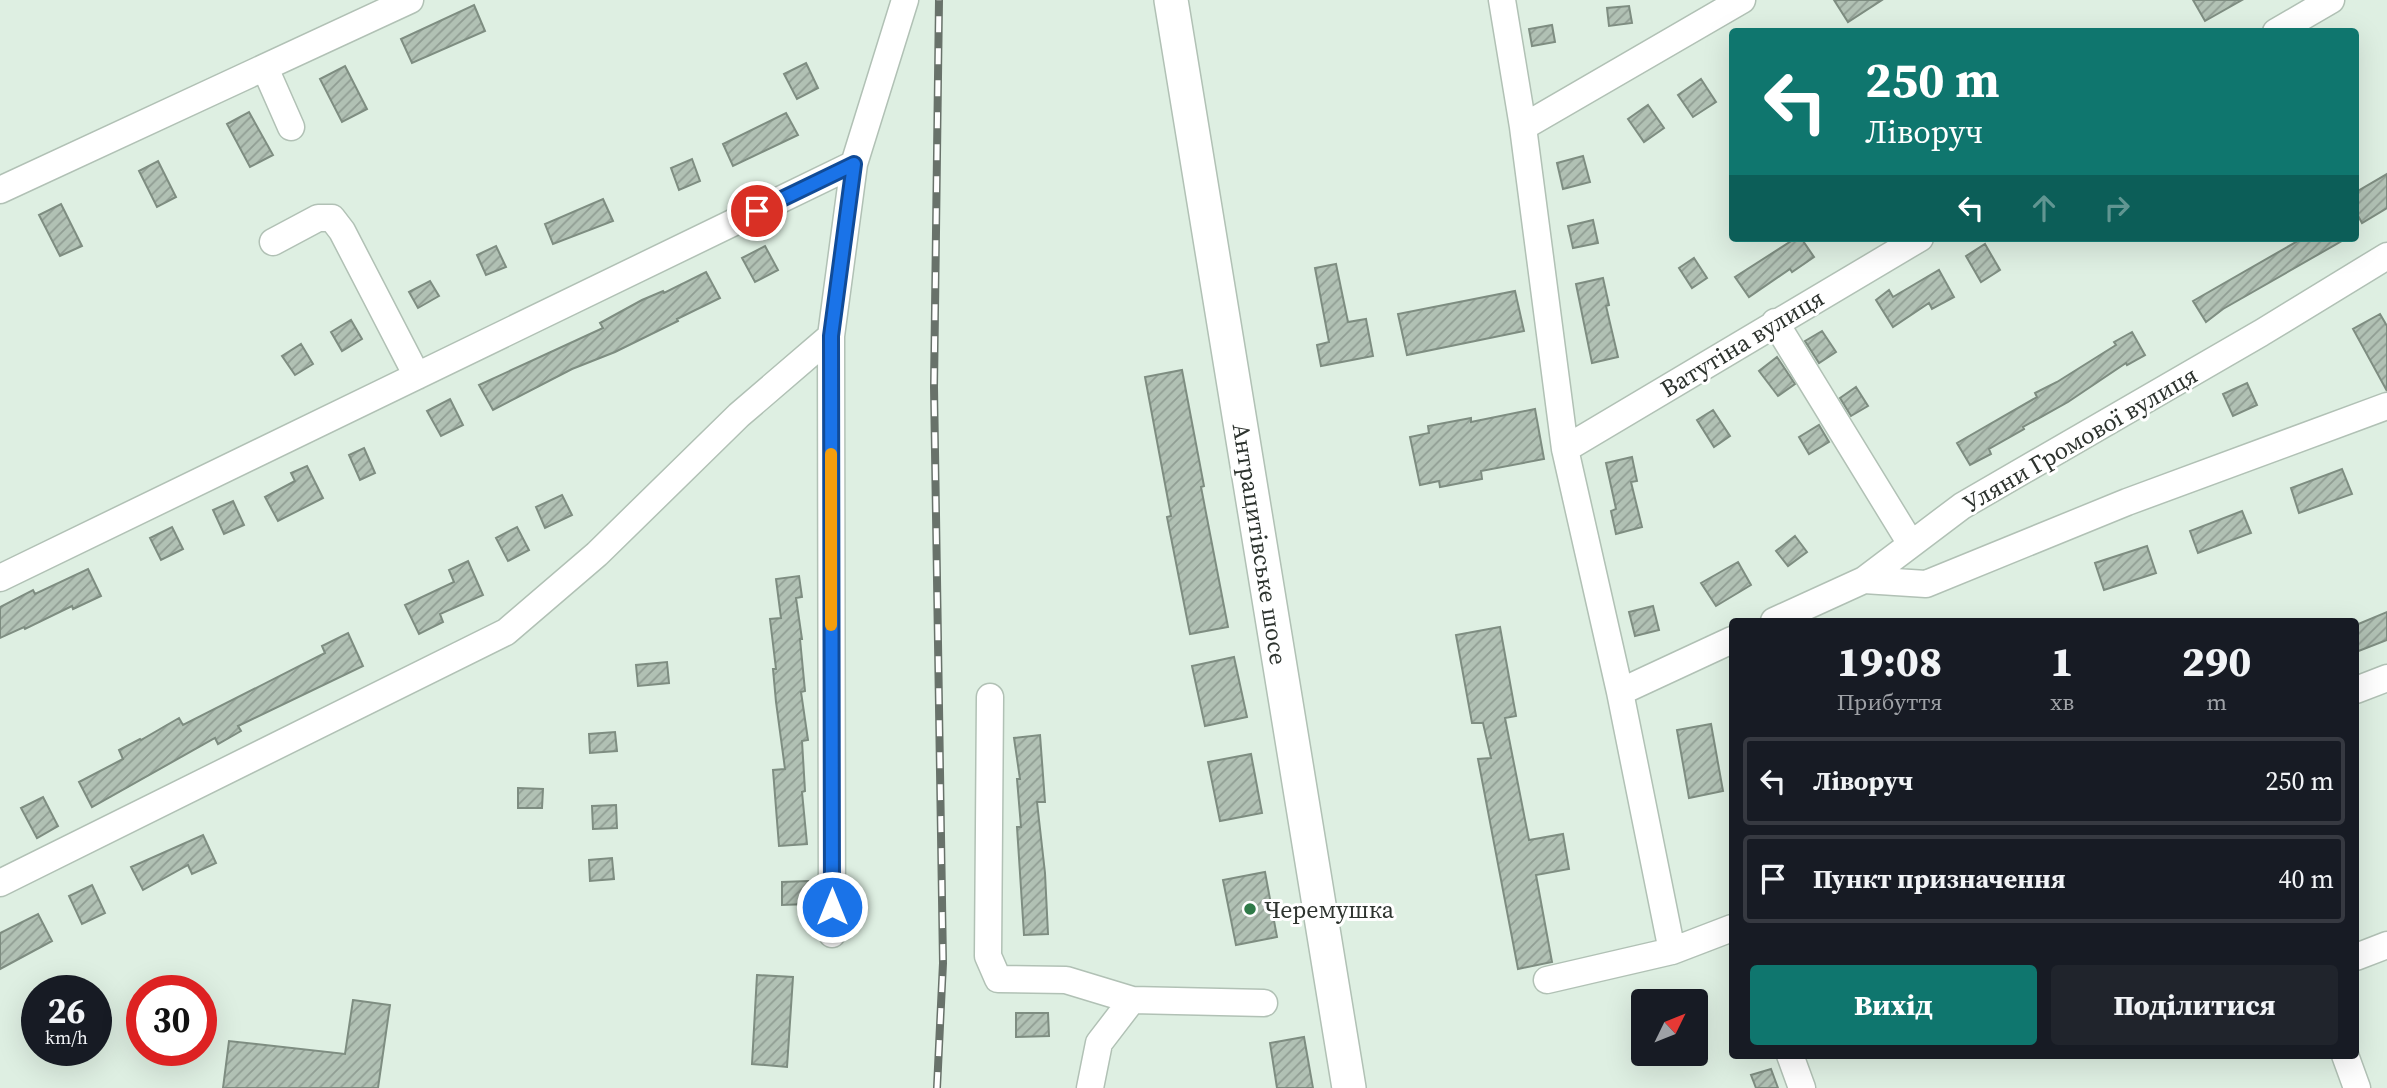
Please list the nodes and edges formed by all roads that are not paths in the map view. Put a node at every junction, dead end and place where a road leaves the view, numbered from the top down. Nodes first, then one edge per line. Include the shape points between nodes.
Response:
1 (410, 0) edge
2 (905, 0) edge
3 (1171, 0) edge
4 (1502, 0) edge
5 (1742, 0) edge
6 (2331, 0) edge
7 (2283, 28) edge
8 (265, 68) junction
9 (290, 127) dead end
10 (1523, 127) junction
11 (854, 164) junction
12 (0, 190) edge
13 (273, 242) dead end
14 (1913, 242) edge
15 (2387, 256) edge
16 (1774, 323) junction
17 (831, 336) junction
18 (417, 376) junction
19 (2387, 406) edge
20 (1564, 449) junction
21 (1911, 544) junction
22 (0, 578) edge
23 (1864, 580) junction
24 (1781, 618) edge
25 (1729, 641) edge
26 (2387, 678) edge
27 (2359, 689) edge
28 (1620, 692) junction
29 (990, 697) dead end
30 (0, 884) edge
31 (1729, 929) edge
32 (832, 934) dead end
33 (2387, 945) edge
34 (1672, 951) junction
35 (2359, 956) edge
36 (1547, 980) dead end
37 (1132, 1000) junction
38 (1264, 1003) dead end
39 (1791, 1059) edge
40 (2346, 1059) edge
41 (1090, 1088) edge
42 (1349, 1088) edge
43 (1802, 1088) edge
44 (2357, 1088) edge

1 - 8 street
2 - 11 street
3 - 42 main road, Антрацитівське шосе
4 - 10 street
5 - 10 street
6 - 7 street
8 - 9 street
8 - 12 street
10 - 20 street
11 - 17 street
11 - 18 street
13 - 18 street via 318,218 332,218
14 - 16 street, Ватутіна вулиця
15 - 21 street, Уляни Громової вулиця via 1962,506
16 - 20 street, Ватутіна вулиця
16 - 21 street
17 - 30 street via 739,415 597,554 506,632
17 - 32 street
18 - 22 street
19 - 23 street via 2127,502 1926,584
20 - 28 street
21 - 23 street, Уляни Громової вулиця
23 - 24 street, Уляни Громової вулиця
25 - 28 street
26 - 27 street
28 - 34 street
29 - 37 street via 988,956 998,979 1066,980
31 - 34 street
33 - 35 street
34 - 36 street
37 - 38 street
37 - 41 street via 1099,1043
39 - 43 street
40 - 44 street

